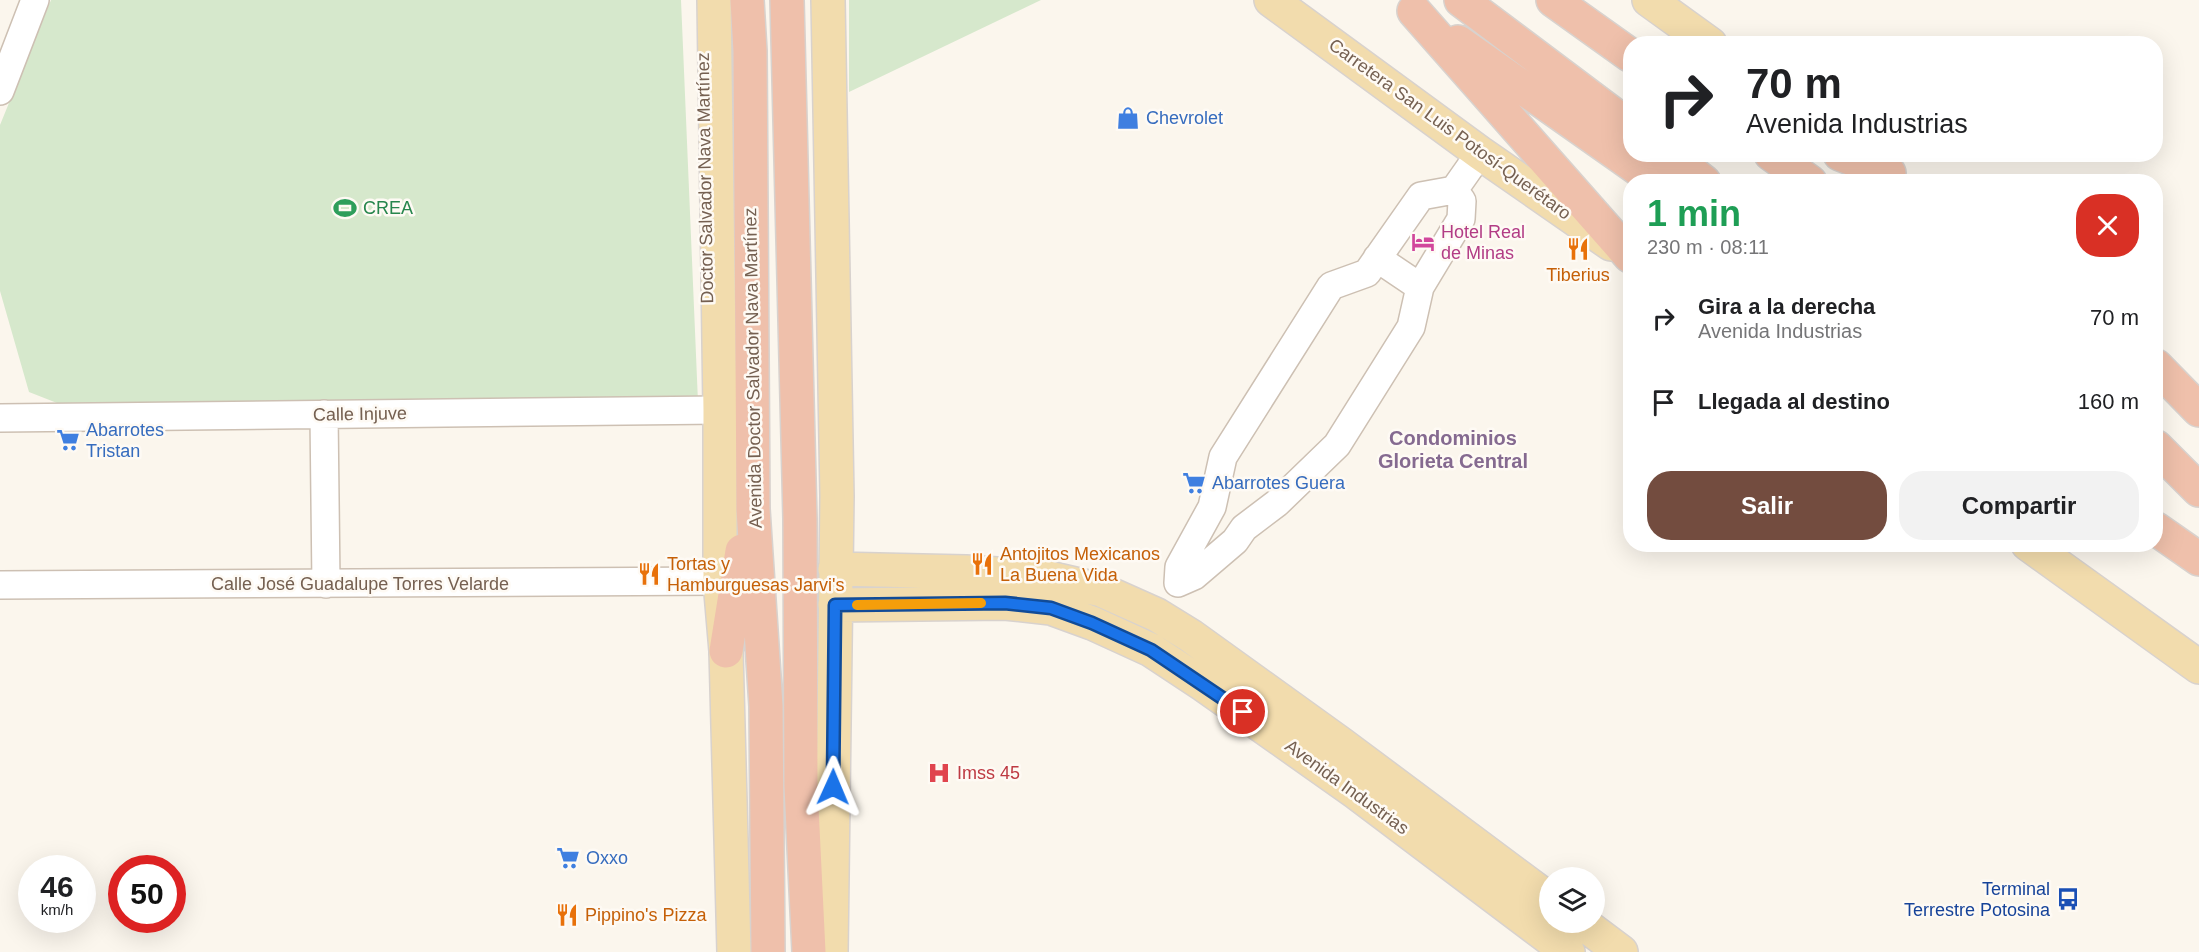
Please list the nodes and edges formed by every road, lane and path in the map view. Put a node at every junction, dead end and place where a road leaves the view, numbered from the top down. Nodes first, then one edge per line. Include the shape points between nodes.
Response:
1 (35, 0) edge
2 (747, 0) edge
3 (787, 0) edge
4 (828, 0) edge
5 (1271, 0) edge
6 (1461, 0) edge
7 (1553, 0) edge
8 (1586, 0) edge
9 (1649, 0) edge
10 (712, 4) edge
11 (1406, 5) edge
12 (1699, 36) edge
13 (1619, 45) edge
14 (0, 91) edge
15 (1623, 122) edge
16 (1480, 153) junction
17 (1623, 158) edge
18 (1629, 162) edge
19 (1678, 162) edge
20 (1783, 162) edge
21 (1862, 162) edge
22 (1885, 170) edge
23 (1646, 174) edge
24 (1694, 174) edge
25 (1799, 174) edge
26 (1454, 190) junction
27 (1623, 249) edge
28 (1623, 252) edge
29 (1377, 258) junction
30 (1420, 287) junction
31 (2163, 370) edge
32 (2163, 372) edge
33 (2199, 396) edge
34 (720, 400) junction
35 (2199, 410) edge
36 (324, 414) junction
37 (0, 418) edge
38 (2163, 454) edge
39 (2199, 490) edge
40 (1212, 507) junction
41 (753, 509) junction
42 (1244, 528) junction
43 (2039, 552) edge
44 (835, 569) junction
45 (720, 581) junction
46 (1178, 583) junction
47 (326, 584) junction
48 (0, 585) edge
49 (835, 605) junction
50 (1157, 615) junction
51 (726, 651) junction
52 (2199, 667) edge
53 (1282, 740) junction
54 (1362, 759) junction
55 (801, 786) junction
56 (1539, 892) edge
57 (1596, 933) edge
58 (831, 938) edge
59 (734, 952) edge
60 (768, 952) edge
61 (809, 952) edge
62 (1568, 952) edge
63 (1621, 952) edge

1 - 14 street
2 - 41 highway, Avenida Doctor Salvador Nava Martínez
3 - 55 highway via 800,519
4 - 44 main road
5 - 16 main road, Carretera San Luis Potosí-Querétaro
6 - 15 highway
7 - 13 highway
8 - 13 highway
9 - 12 main road
10 - 34 main road, Avenida Doctor Salvador Nava Martínez
11 - 17 highway
11 - 27 highway
16 - 26 street
16 - 28 main road, Carretera San Luis Potosí-Querétaro
18 - 23 highway
19 - 24 highway
20 - 25 highway
21 - 22 highway
26 - 29 street via 1421,196
26 - 30 street via 1462,201 1461,219
29 - 30 street
29 - 40 street via 1367,273 1331,286 1223,457
30 - 42 street via 1411,327 1336,445 1277,503
31 - 33 main road
32 - 35 highway
34 - 36 street, Calle Injuve
34 - 45 main road, Avenida Doctor Salvador Nava Martínez
36 - 37 street, Calle Injuve
36 - 47 street
38 - 39 highway
40 - 42 street
40 - 46 street via 1179,567
41 - 51 highway via 743,545
41 - 60 highway, Avenida Doctor Salvador Nava Martínez via 765,706
42 - 46 street via 1235,541 1194,576
43 - 52 main road
44 - 49 main road
44 - 50 main road, Avenida Industrias via 1045,577 1101,590
45 - 47 street, Calle José Guadalupe Torres Velarde
45 - 51 main road, Avenida Doctor Salvador Nava Martínez
46 - 50 street
47 - 48 street, Calle José Guadalupe Torres Velarde
49 - 53 main road, Avenida Industrias via 1005,603 1051,608 1151,650
49 - 58 main road
50 - 54 main road, Avenida Industrias
51 - 59 main road, Avenida Doctor Salvador Nava Martínez
53 - 54 main road via 1336,765
53 - 62 main road, Avenida Industrias
54 - 56 main road, Avenida Industrias
55 - 58 highway via 813,818
55 - 61 highway
57 - 63 main road

